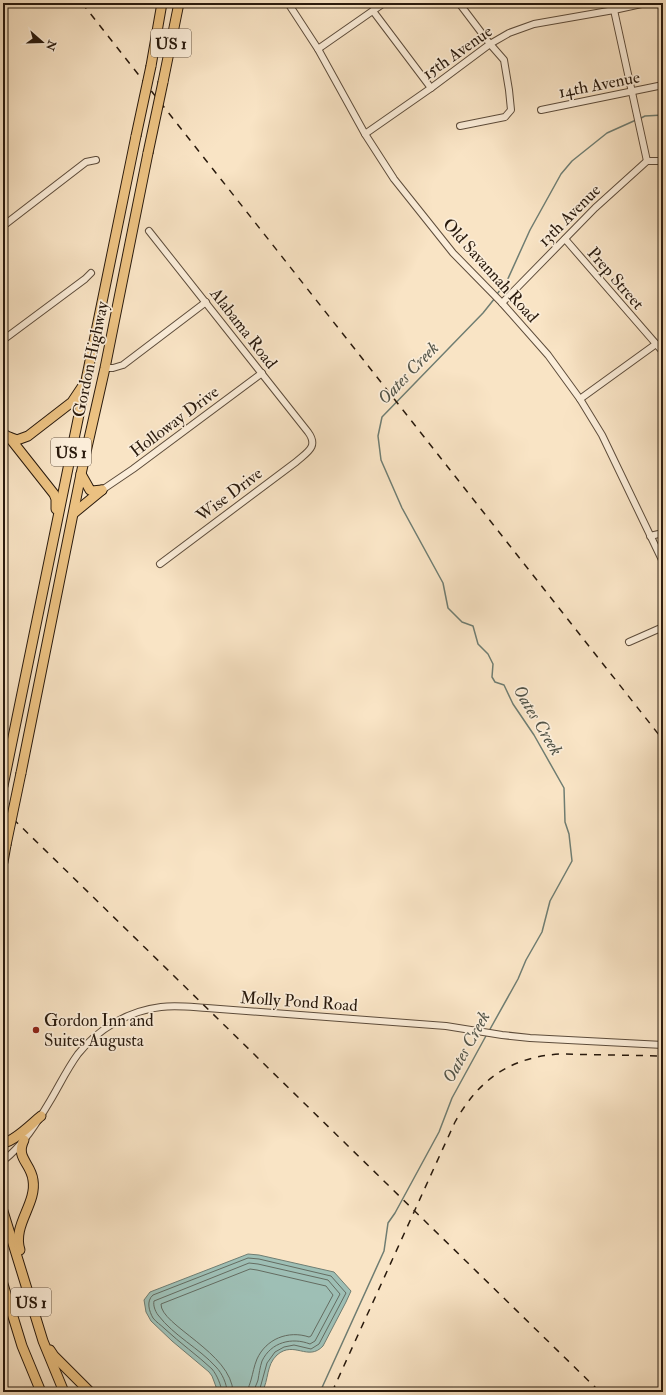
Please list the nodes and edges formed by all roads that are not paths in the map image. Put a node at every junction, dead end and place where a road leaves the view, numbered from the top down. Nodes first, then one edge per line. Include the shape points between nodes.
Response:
1 (162, 3) edge
2 (179, 3) edge
3 (288, 3) edge
4 (384, 3) edge
5 (459, 3) edge
6 (646, 3) edge
7 (614, 10) junction
8 (373, 11) junction
9 (490, 44) junction
10 (318, 49) junction
11 (663, 85) edge
12 (431, 88) junction
13 (631, 91) junction
14 (541, 110) dead end
15 (460, 126) dead end
16 (365, 134) junction
17 (96, 160) dead end
18 (647, 161) junction
19 (663, 162) edge
20 (3, 226) edge
21 (150, 231) dead end
22 (565, 239) junction
23 (91, 273) dead end
24 (206, 302) junction
25 (502, 303) junction
26 (3, 340) edge
27 (656, 344) junction
28 (663, 352) edge
29 (105, 368) junction
30 (262, 373) junction
31 (86, 381) junction
32 (580, 399) junction
33 (6, 434) edge
34 (313, 444) joint
35 (81, 474) junction
36 (102, 490) junction
37 (74, 513) junction
38 (58, 521) junction
39 (663, 533) edge
40 (650, 536) junction
41 (663, 562) edge
42 (160, 564) dead end
43 (663, 627) edge
44 (629, 642) dead end
45 (3, 786) edge
46 (3, 862) edge
47 (663, 1045) edge
48 (41, 1116) junction
49 (24, 1140) junction
50 (3, 1142) edge
51 (3, 1161) edge
52 (3, 1210) edge
53 (3, 1284) edge
54 (34, 1312) junction
55 (43, 1341) junction
56 (41, 1392) edge
57 (64, 1392) edge
58 (90, 1392) edge

1 - 31 highway, Gordon Highway / US 1, bridge
2 - 29 highway, Gordon Highway / US 1, bridge
3 - 10 street, Old Savannah Road
4 - 8 street
5 - 9 street
6 - 7 street, 15th Avenue
7 - 9 street, 15th Avenue via 534,24 509,33
7 - 13 street
8 - 10 street
8 - 12 street
9 - 12 street, 15th Avenue
9 - 15 street via 504,60 511,110 504,117
10 - 16 street, Old Savannah Road
11 - 13 street, 14th Avenue
12 - 16 street, 15th Avenue
13 - 14 street, 14th Avenue
13 - 18 street
16 - 25 street, Old Savannah Road via 399,185 453,253
17 - 20 street via 86,162
18 - 19 street
18 - 22 street, 13th Avenue
21 - 24 street, Alabama Road
22 - 25 street, 13th Avenue
22 - 27 street, Prep Street
23 - 26 street
24 - 29 street via 123,365
24 - 30 street, Alabama Road
25 - 32 street, Old Savannah Road via 548,354
27 - 28 street, Prep Street
27 - 32 street
29 - 35 highway, Gordon Highway / US 1
30 - 34 street, Alabama Road via 312,437
30 - 36 street, Holloway Drive
31 - 33 highway via 72,402 28,436 17,440
31 - 38 highway, Gordon Highway / US 1
32 - 40 street, Old Savannah Road via 602,435
33 - 38 highway via 54,494
34 - 42 street, Wise Drive via 296,462
35 - 36 highway via 90,490
35 - 37 highway, Gordon Highway / US 1
36 - 37 highway
37 - 46 highway, Gordon Highway / US 1, bridge
38 - 45 highway, Gordon Highway / US 1
39 - 40 street
40 - 41 street, Old Savannah Road
43 - 44 street
47 - 48 street, Molly Pond Road via 571,1041 502,1035 446,1026 174,1006 131,1014 98,1033 77,1056
48 - 49 street, Molly Pond Road
48 - 50 highway via 15,1138
49 - 51 street, Molly Pond Road
49 - 54 highway via 20,1147 22,1157 31,1172 34,1186 18,1241 31,1284
52 - 54 highway, US 1
53 - 56 highway, US 1 via 22,1346
54 - 55 highway, US 1
55 - 57 highway, US 1
55 - 58 highway via 54,1356

